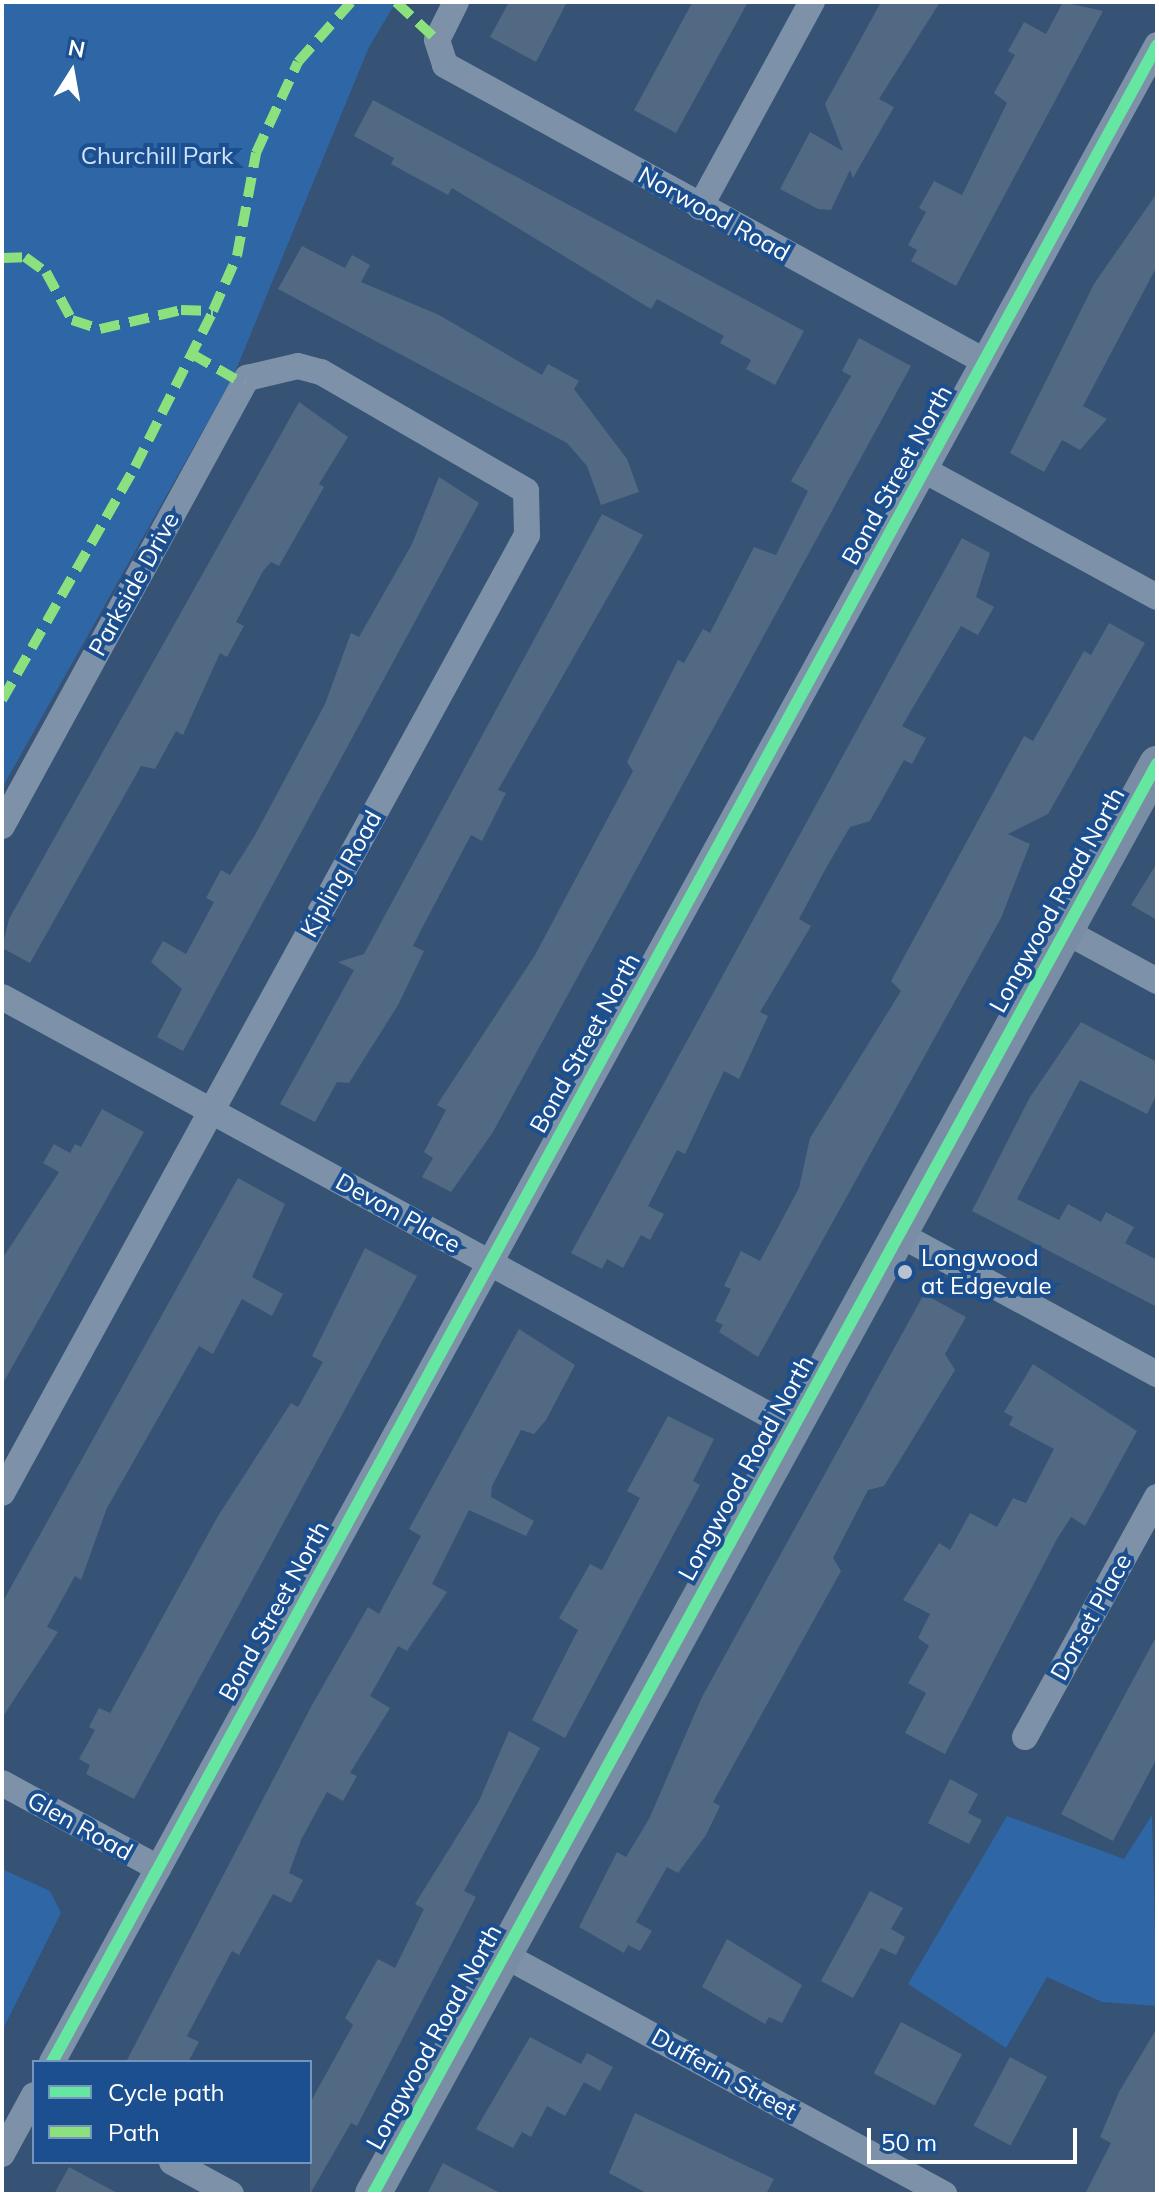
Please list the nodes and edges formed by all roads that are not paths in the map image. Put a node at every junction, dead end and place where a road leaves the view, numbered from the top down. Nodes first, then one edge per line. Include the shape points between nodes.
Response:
1 (456, 2) edge
2 (812, 2) edge
3 (1157, 45) edge
4 (700, 207) junction
5 (984, 361) junction
6 (286, 367) joint
7 (924, 470) junction
8 (1157, 597) edge
9 (1157, 764) edge
10 (2, 826) edge
11 (1065, 931) junction
12 (1157, 981) edge
13 (2, 997) edge
14 (211, 1111) junction
15 (899, 1234) junction
16 (490, 1263) junction
17 (1157, 1374) edge
18 (793, 1428) junction
19 (2, 1493) edge
20 (1157, 1497) edge
21 (1025, 1737) dead end
22 (2, 1783) edge
23 (158, 1868) junction
24 (504, 1955) junction
25 (53, 2060) edge
26 (32, 2099) edge
27 (2, 2154) edge
28 (176, 2164) edge
29 (231, 2194) edge
30 (373, 2194) edge
31 (944, 2194) edge

1 - 4 street, Norwood Road via 437,40 445,65
2 - 4 street
3 - 5 street, Bond Street North
4 - 5 street, Norwood Road
5 - 7 street, Bond Street North
6 - 10 street, Parkside Drive via 247,378
6 - 14 street, Kipling Road via 321,372 519,482 526,491 527,535
7 - 8 street
7 - 16 street, Bond Street North
9 - 11 street, Longwood Road North
11 - 12 street
11 - 15 street, Longwood Road North
13 - 14 street, Devon Place
14 - 16 street, Devon Place
14 - 19 street, Kipling Road
15 - 17 street
15 - 18 street, Longwood Road North
16 - 18 street, Devon Place
16 - 23 street, Bond Street North
18 - 24 street, Longwood Road North
20 - 21 street, Dorset Place
22 - 23 street, Glen Road
23 - 25 street, Bond Street North
24 - 30 street, Longwood Road North
24 - 31 street, Dufferin Street
26 - 27 street
28 - 29 street

